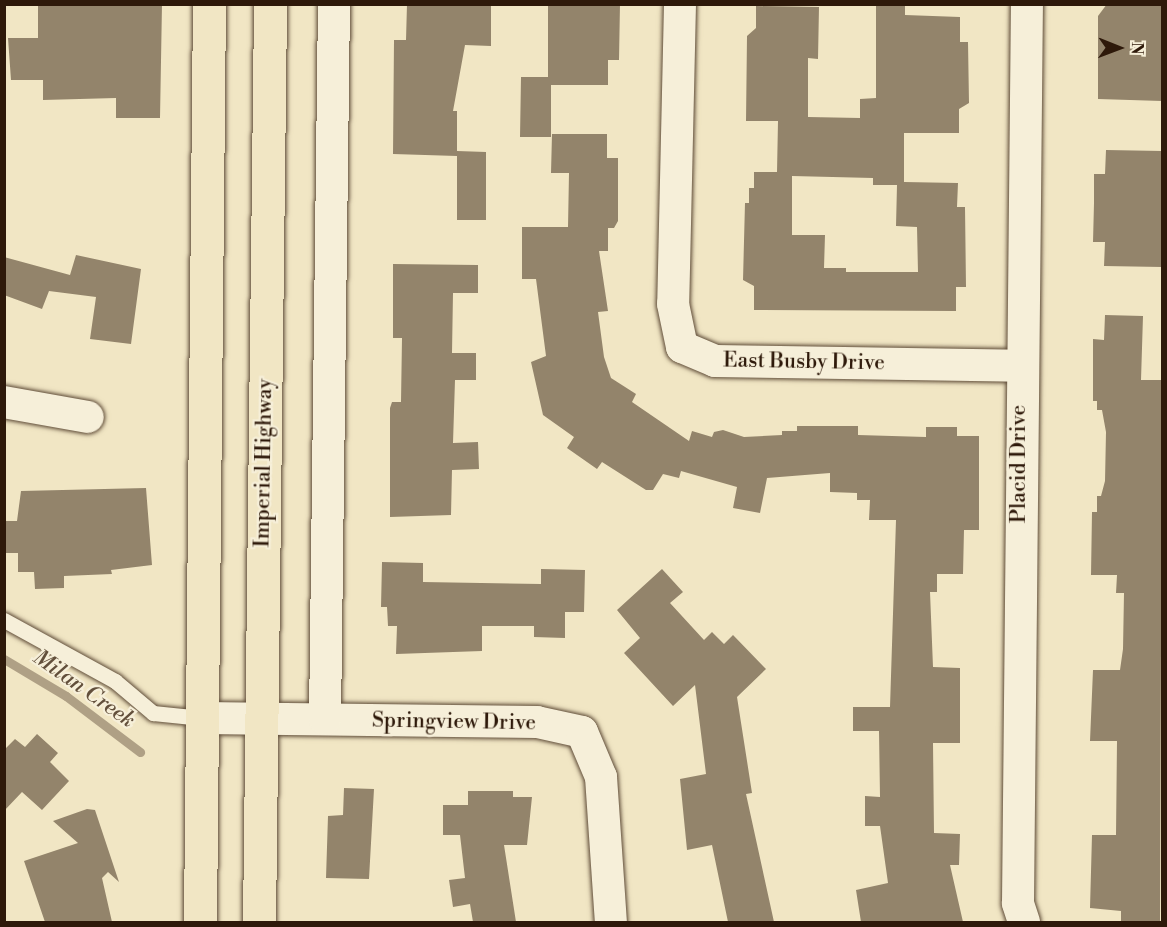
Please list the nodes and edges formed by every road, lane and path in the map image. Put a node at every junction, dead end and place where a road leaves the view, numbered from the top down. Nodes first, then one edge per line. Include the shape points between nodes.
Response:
1 (209, 4) edge
2 (270, 4) edge
3 (334, 4) edge
4 (680, 4) edge
5 (1027, 4) edge
6 (1020, 366) junction
7 (4, 402) edge
8 (88, 417) dead end
9 (4, 620) edge
10 (202, 718) junction
11 (261, 718) junction
12 (325, 719) junction
13 (200, 922) edge
14 (259, 922) edge
15 (611, 922) edge
16 (1024, 922) edge

1 - 10 main road
2 - 11 main road, Imperial Highway
3 - 12 street
4 - 6 street, East Busby Drive via 673,304 682,347 715,361
5 - 6 street, Placid Drive
6 - 16 street, Placid Drive via 1018,903
7 - 8 street
9 - 10 lane via 115,681 153,713
10 - 11 street, Springview Drive
10 - 13 main road
11 - 12 street, Springview Drive
11 - 14 main road, Imperial Highway
12 - 15 street, Springview Drive via 537,722 582,732 601,777

